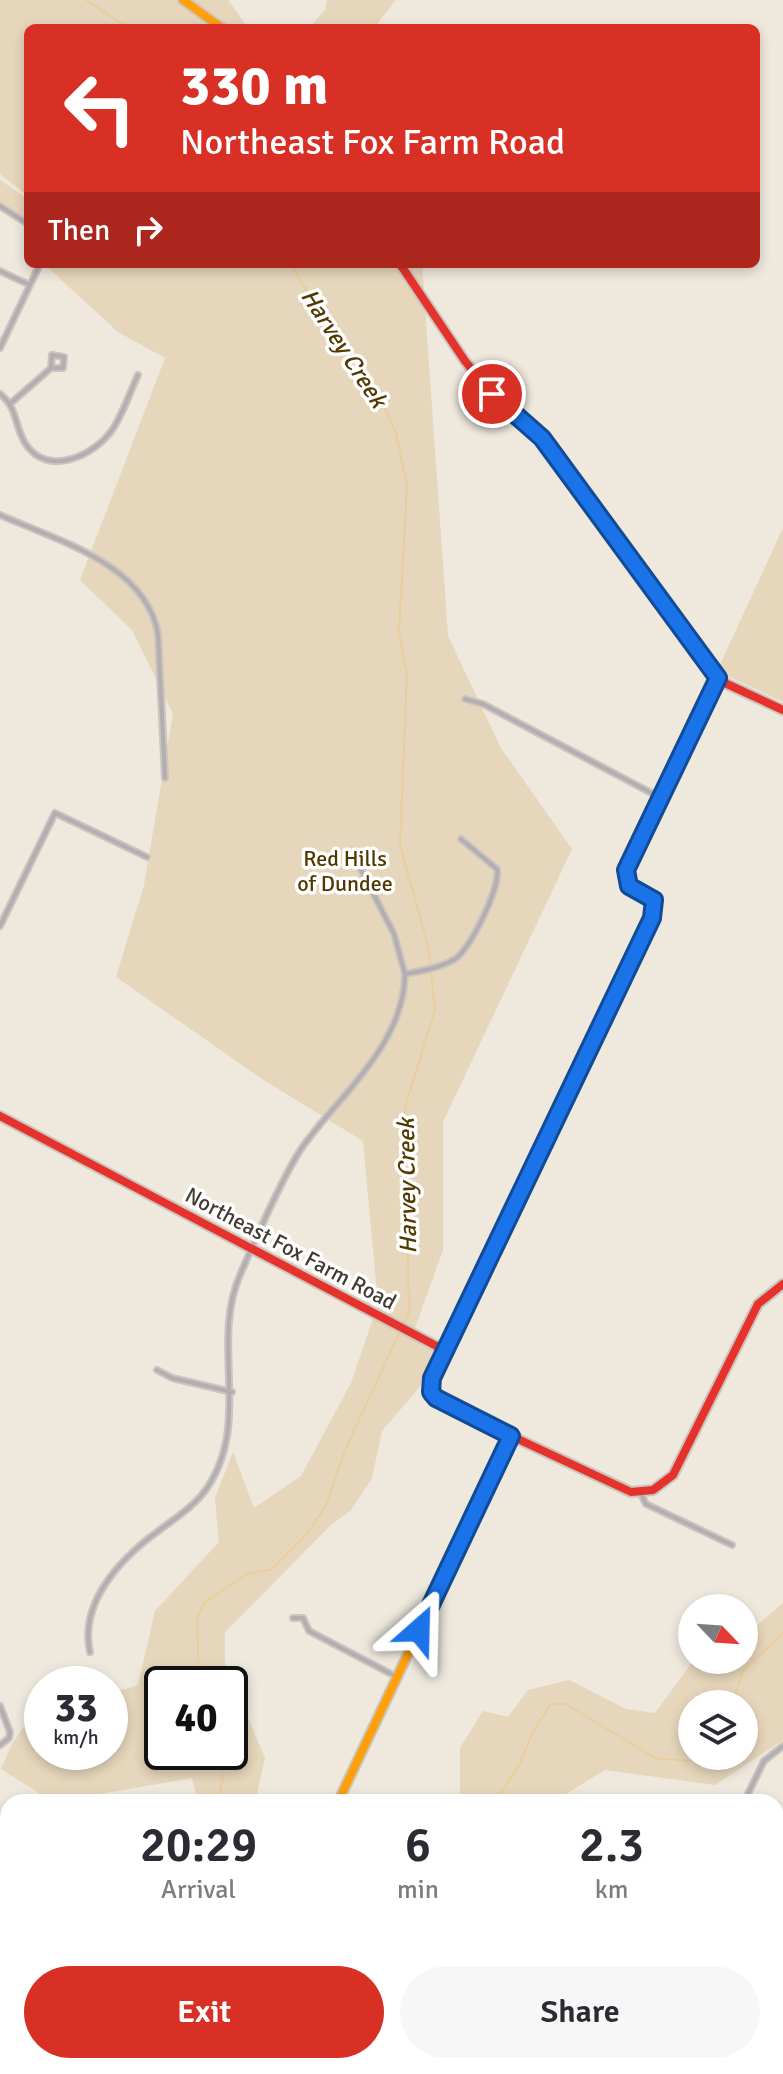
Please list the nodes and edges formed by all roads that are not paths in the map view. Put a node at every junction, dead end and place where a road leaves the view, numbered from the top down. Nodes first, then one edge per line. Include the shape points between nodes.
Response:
1 (183, 0) edge
2 (216, 24) edge
3 (0, 206) edge
4 (24, 221) edge
5 (38, 268) edge
6 (403, 268) edge
7 (0, 271) edge
8 (30, 285) junction
9 (0, 348) edge
10 (51, 368) junction
11 (138, 375) dead end
12 (0, 394) edge
13 (11, 403) junction
14 (0, 515) edge
15 (718, 678) junction
16 (465, 699) dead end
17 (783, 710) edge
18 (165, 778) dead end
19 (661, 799) junction
20 (461, 839) dead end
21 (147, 857) dead end
22 (356, 860) dead end
23 (0, 926) edge
24 (405, 974) junction
25 (0, 1116) edge
26 (254, 1249) junction
27 (783, 1284) edge
28 (444, 1350) junction
29 (157, 1370) dead end
30 (232, 1392) junction
31 (511, 1436) junction
32 (641, 1494) junction
33 (732, 1545) dead end
34 (293, 1618) dead end
35 (90, 1652) dead end
36 (397, 1677) junction
37 (0, 1706) edge
38 (0, 1745) edge
39 (783, 1746) edge
40 (342, 1794) edge
41 (748, 1794) edge

1 - 2 street
3 - 4 street
5 - 8 street
6 - 15 street via 465,361 492,394 542,438
7 - 8 street
8 - 9 street
10 - 10 street via 63,368 64,357 52,355
10 - 13 street
11 - 13 street via 113,429 71,460 53,461 31,450
12 - 13 street
14 - 18 street via 116,570 152,614 158,634
15 - 17 street
15 - 19 street
16 - 19 street
19 - 28 street via 625,874 631,888 654,900 654,914
20 - 24 street via 495,866 499,876 463,953 450,962
21 - 23 street via 55,813
22 - 24 street via 389,923
24 - 26 street via 400,1003 373,1060 297,1157
25 - 26 street, Northeast Fox Farm Road
26 - 28 street, Northeast Fox Farm Road
26 - 30 street via 230,1307
27 - 32 street via 758,1304 673,1475 663,1486
28 - 31 street via 432,1378 433,1395
29 - 30 street
30 - 35 street via 228,1431 209,1486 117,1569 87,1622
31 - 32 street
31 - 36 street
32 - 33 street via 646,1504
34 - 36 street via 303,1618 309,1631
36 - 40 street
37 - 38 street via 10,1732
39 - 41 street via 769,1754

